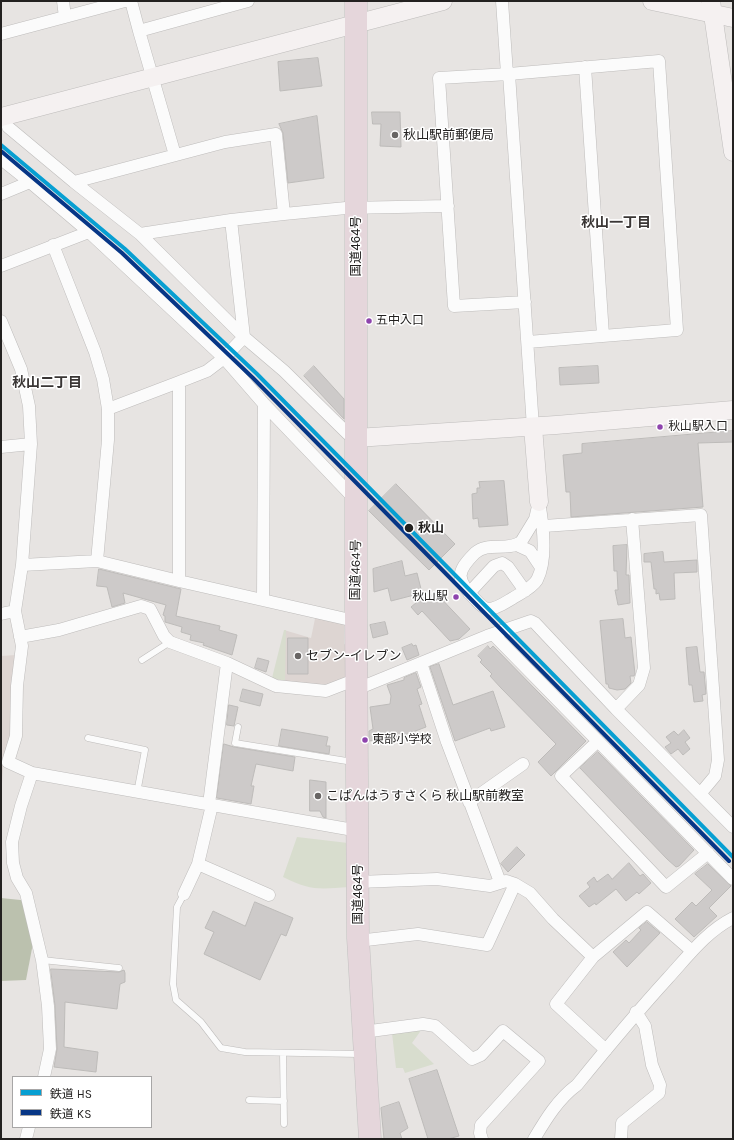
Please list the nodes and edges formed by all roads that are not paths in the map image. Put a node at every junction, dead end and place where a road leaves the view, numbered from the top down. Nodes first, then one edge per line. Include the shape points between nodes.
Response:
1 (62, 1) edge
2 (125, 1) edge
3 (131, 1) edge
4 (248, 1) edge
5 (356, 1) edge
6 (444, 1) edge
7 (502, 1) edge
8 (652, 1) edge
9 (712, 7) edge
10 (64, 17) junction
11 (733, 18) edge
12 (356, 24) junction
13 (139, 31) junction
14 (1, 34) edge
15 (585, 67) junction
16 (508, 74) junction
17 (153, 77) junction
18 (4, 122) edge
19 (733, 152) edge
20 (175, 155) junction
21 (1, 159) edge
22 (30, 182) junction
23 (74, 182) junction
24 (1, 194) edge
25 (448, 206) junction
26 (356, 208) junction
27 (284, 214) junction
28 (231, 220) junction
29 (89, 232) junction
30 (140, 234) junction
31 (53, 245) junction
32 (1, 266) edge
33 (525, 302) junction
34 (1, 321) edge
35 (603, 335) junction
36 (244, 337) junction
37 (528, 342) junction
38 (224, 358) junction
39 (179, 382) junction
40 (264, 404) junction
41 (108, 409) junction
42 (733, 410) edge
43 (533, 427) junction
44 (352, 436) junction
45 (31, 444) junction
46 (1, 446) edge
47 (349, 493) dead end
48 (539, 502) junction
49 (632, 519) junction
50 (544, 526) junction
51 (517, 544) junction
52 (97, 561) junction
53 (22, 565) junction
54 (540, 566) junction
55 (179, 581) junction
56 (526, 591) junction
57 (469, 593) junction
58 (263, 599) junction
59 (15, 611) junction
60 (1, 614) edge
61 (356, 614) junction
62 (493, 634) junction
63 (20, 637) junction
64 (170, 642) junction
65 (142, 660) dead end
66 (228, 663) junction
67 (421, 663) junction
68 (357, 684) junction
69 (616, 709) junction
70 (238, 727) dead end
71 (88, 738) dead end
72 (598, 741) junction
73 (358, 763) junction
74 (523, 764) dead end
75 (32, 773) junction
76 (137, 793) junction
77 (700, 794) junction
78 (469, 802) junction
79 (211, 805) junction
80 (733, 827) edge
81 (359, 832) junction
82 (708, 854) junction
83 (198, 864) junction
84 (733, 879) edge
85 (358, 882) junction
86 (500, 882) junction
87 (515, 884) junction
88 (184, 894) joint
89 (269, 895) dead end
90 (733, 918) edge
91 (358, 938) junction
92 (692, 951) junction
93 (593, 957) junction
94 (42, 960) junction
95 (119, 968) dead end
96 (636, 1012) junction
97 (363, 1032) junction
98 (606, 1050) junction
99 (283, 1053) junction
100 (364, 1054) junction
101 (44, 1076) edge
102 (249, 1100) dead end
103 (284, 1101) junction
104 (284, 1124) dead end
105 (29, 1128) edge
106 (26, 1139) edge
107 (370, 1139) edge
108 (482, 1139) edge
109 (534, 1139) edge
110 (621, 1139) edge

1 - 10 street
2 - 10 street
3 - 13 street
4 - 13 street
5 - 12 highway, 国道464号
6 - 12 street
7 - 16 street
8 - 9 street
9 - 11 street
9 - 19 street
10 - 14 street
12 - 17 street
12 - 26 highway, 国道464号
13 - 17 street
15 - 16 street
15 - 35 street
15 - 35 street via 658,61 676,314 677,330
16 - 25 street via 439,78
16 - 33 street
17 - 18 street
17 - 20 street
18 - 23 street
20 - 23 street
20 - 27 street via 225,142 276,134
21 - 22 street
22 - 24 street
22 - 29 street
23 - 30 street
25 - 26 street
25 - 33 street via 454,306
26 - 27 street
26 - 44 highway, 国道464号
27 - 28 street
28 - 30 street
28 - 36 street
29 - 31 street
29 - 38 street
30 - 36 street
31 - 32 street
31 - 41 street via 95,352
33 - 37 street
34 - 45 street via 21,369 29,406
35 - 37 street
36 - 38 street
36 - 44 street
37 - 43 street
38 - 39 street via 207,371
38 - 40 street
39 - 41 street
39 - 55 street
40 - 47 street
40 - 58 street
41 - 52 street via 108,440
42 - 43 street
43 - 44 street
43 - 48 street
44 - 61 highway, 国道464号
45 - 46 street
45 - 53 street
48 - 50 street
48 - 51 street via 535,519 524,538
49 - 50 street
49 - 69 street via 644,668 640,685
49 - 77 street via 701,514 718,760 715,776
50 - 54 street
51 - 54 street via 530,551
51 - 57 street via 485,547 463,566 460,582
52 - 53 street
52 - 55 street
53 - 59 street
54 - 56 street via 537,580
55 - 58 street
56 - 57 street via 500,606 489,609 484,608
56 - 57 street via 502,563 494,566
58 - 61 street via 346,619
59 - 60 street
59 - 63 street
61 - 68 highway, 国道464号
62 - 67 street
62 - 69 street via 531,621 535,623
62 - 72 street
63 - 64 street via 59,630 141,606 150,609 164,636
63 - 75 street via 22,646 17,686 16,736 8,762
64 - 65 lane
64 - 66 street
66 - 68 street via 276,686 326,692
66 - 79 street
67 - 68 street
67 - 78 street
68 - 73 highway, 国道464号
69 - 77 street
70 - 73 lane via 235,743
71 - 76 lane via 145,750
72 - 82 street
72 - 82 street via 561,776 666,887
73 - 81 highway, 国道464号
74 - 78 street
75 - 76 street
75 - 94 street via 12,842 13,863 17,878 26,893
76 - 79 street
77 - 80 street
78 - 86 street
79 - 81 street
79 - 83 street
81 - 85 highway, 国道464号
82 - 84 street
83 - 88 street
83 - 89 street
85 - 86 street via 437,879 490,886
85 - 91 highway, 国道464号
86 - 87 street
87 - 91 street via 488,946 418,934 366,940
87 - 93 street via 530,893
88 - 99 lane via 177,907 174,984 176,1000 201,1022 221,1048 245,1052
90 - 92 street via 717,927
91 - 97 highway, 国道464号
92 - 93 street via 647,912
92 - 96 street
93 - 98 street via 556,1004
94 - 95 lane
94 - 101 street via 50,1048
96 - 98 street
96 - 110 street via 645,1026 652,1065 660,1085 659,1093 622,1123
97 - 100 highway, 国道464号
97 - 108 street via 423,1024 435,1026 472,1059 481,1055 503,1031 539,1061 481,1125
98 - 109 street via 578,1085 567,1093 553,1110
99 - 100 lane
99 - 103 lane
100 - 107 highway, 国道464号
102 - 103 lane
103 - 104 lane
105 - 106 street

